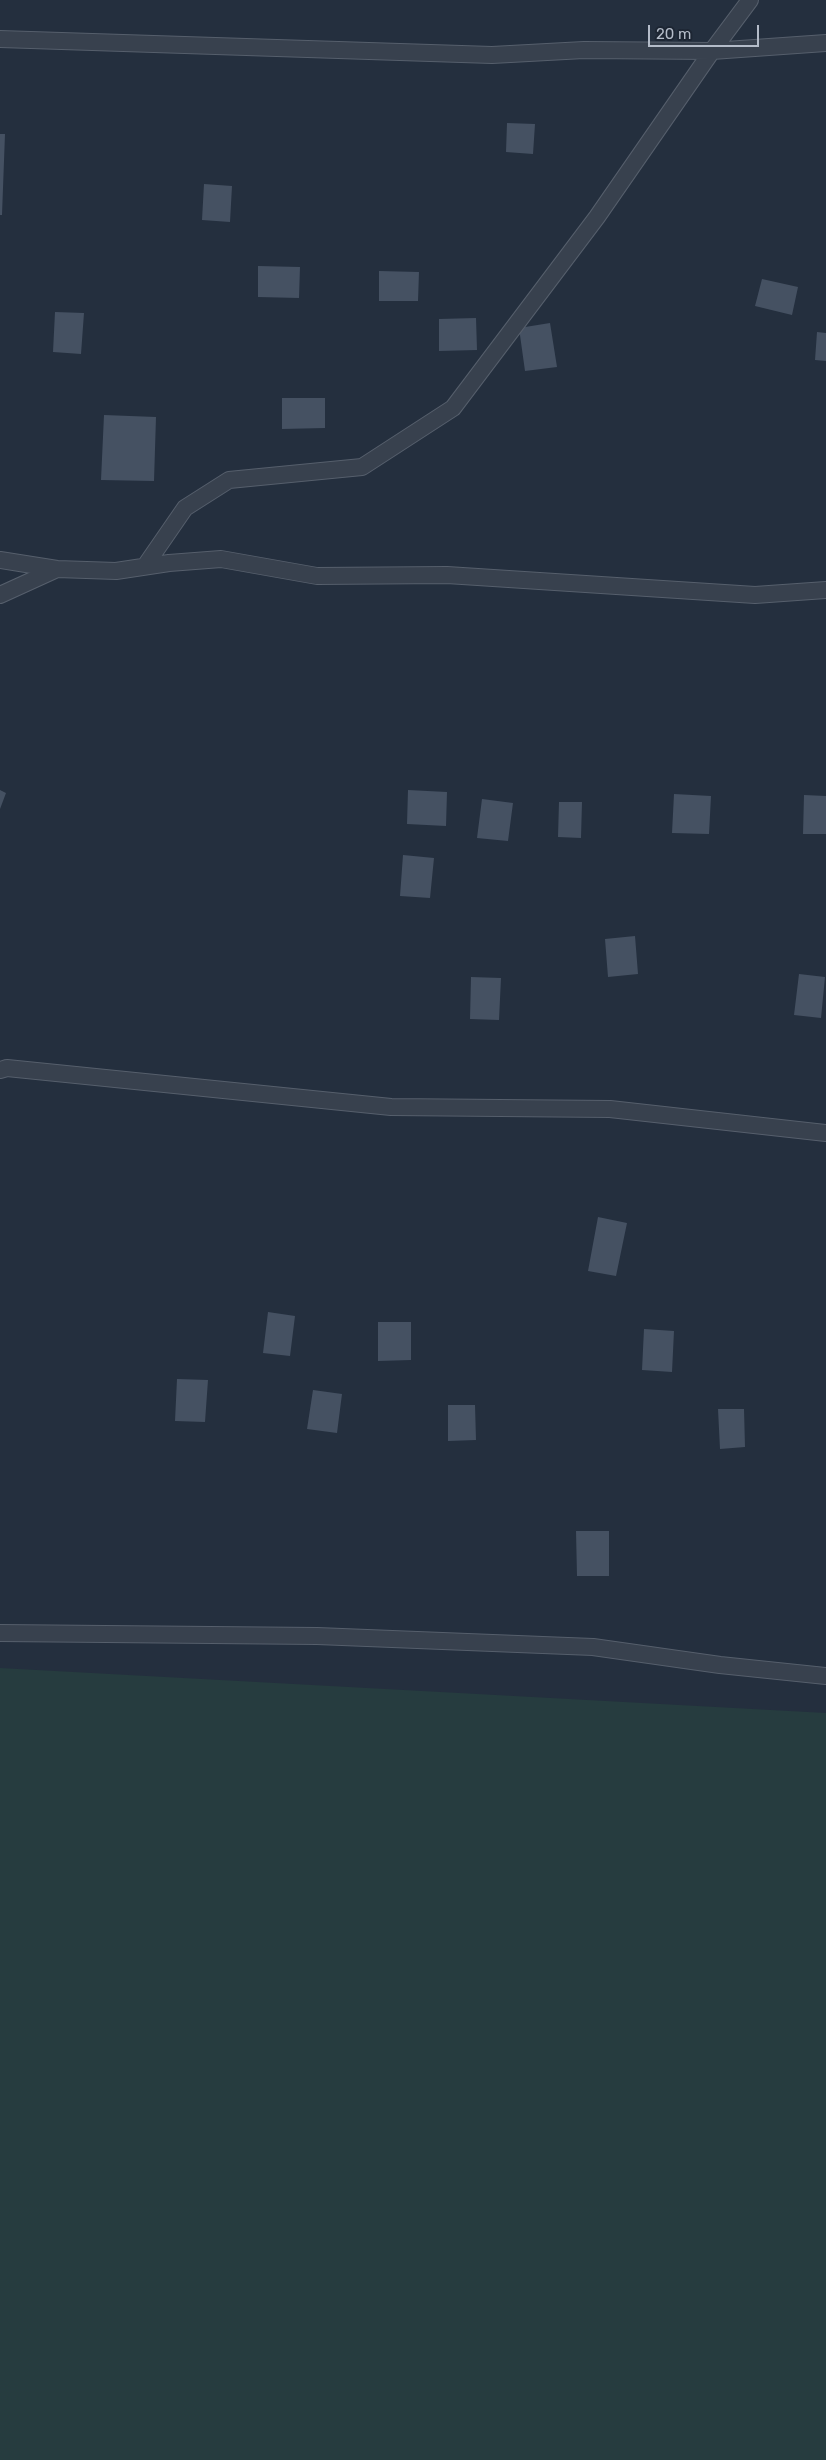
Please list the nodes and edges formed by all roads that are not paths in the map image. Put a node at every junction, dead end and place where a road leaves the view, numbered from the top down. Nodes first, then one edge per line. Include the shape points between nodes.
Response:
1 (750, 0) edge
2 (0, 39) edge
3 (826, 43) edge
4 (712, 51) junction
5 (0, 560) edge
6 (145, 566) junction
7 (57, 569) junction
8 (826, 590) edge
9 (0, 595) edge
10 (0, 1070) edge
11 (826, 1133) edge
12 (0, 1633) edge
13 (826, 1676) edge

1 - 4 lane
2 - 4 lane via 492,55 584,50
3 - 4 lane
4 - 6 lane via 597,217 452,408 362,467 229,480 185,508
5 - 7 lane
6 - 7 lane via 116,571
6 - 8 lane via 221,559 317,576 447,575 755,595
7 - 9 lane
10 - 11 lane via 8,1068 391,1107 610,1109
12 - 13 lane via 317,1636 593,1647

